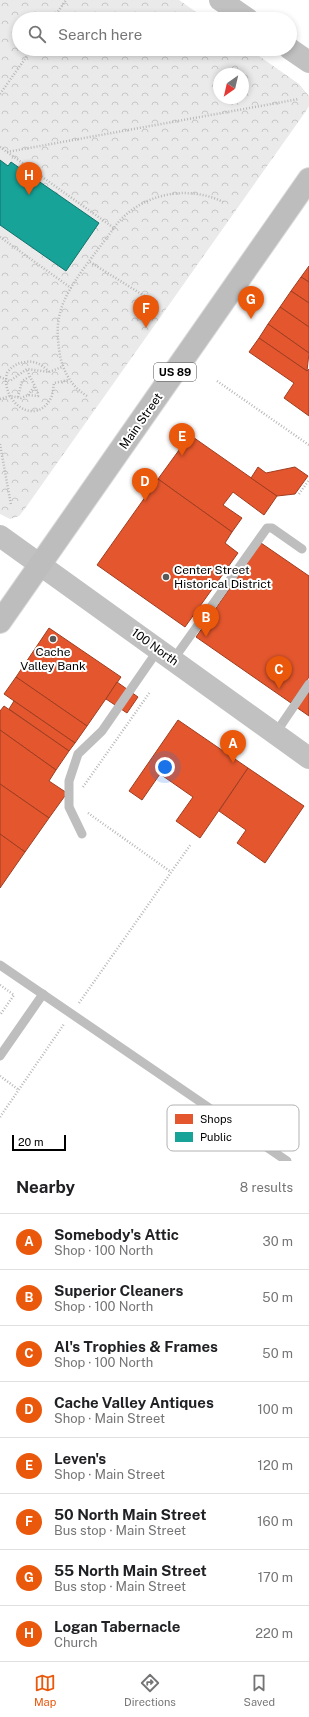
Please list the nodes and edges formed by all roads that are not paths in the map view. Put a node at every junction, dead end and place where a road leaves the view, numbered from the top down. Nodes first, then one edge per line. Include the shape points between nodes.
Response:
1 (222, 0) edge
2 (238, 12) edge
3 (297, 54) edge
4 (309, 62) edge
5 (309, 179) edge
6 (0, 536) edge
7 (302, 549) dead end
8 (41, 564) junction
9 (0, 622) edge
10 (166, 655) junction
11 (309, 684) edge
12 (275, 734) junction
13 (309, 758) edge
14 (82, 834) dead end
15 (0, 965) edge
16 (43, 994) junction
17 (0, 1056) edge
18 (205, 1105) edge
19 (272, 1151) edge
20 (287, 1161) edge

1 - 2 street
3 - 4 street
5 - 8 highway, Main Street / US 89
6 - 8 street, 100 North
7 - 10 lane via 272,528 267,528
8 - 9 highway, Main Street / US 89
8 - 10 street, 100 North
10 - 12 street, 100 North
10 - 14 lane via 102,731 78,754 69,781 69,807
11 - 12 lane
12 - 13 street, 100 North
15 - 16 lane
16 - 17 lane
16 - 18 lane
19 - 20 lane

